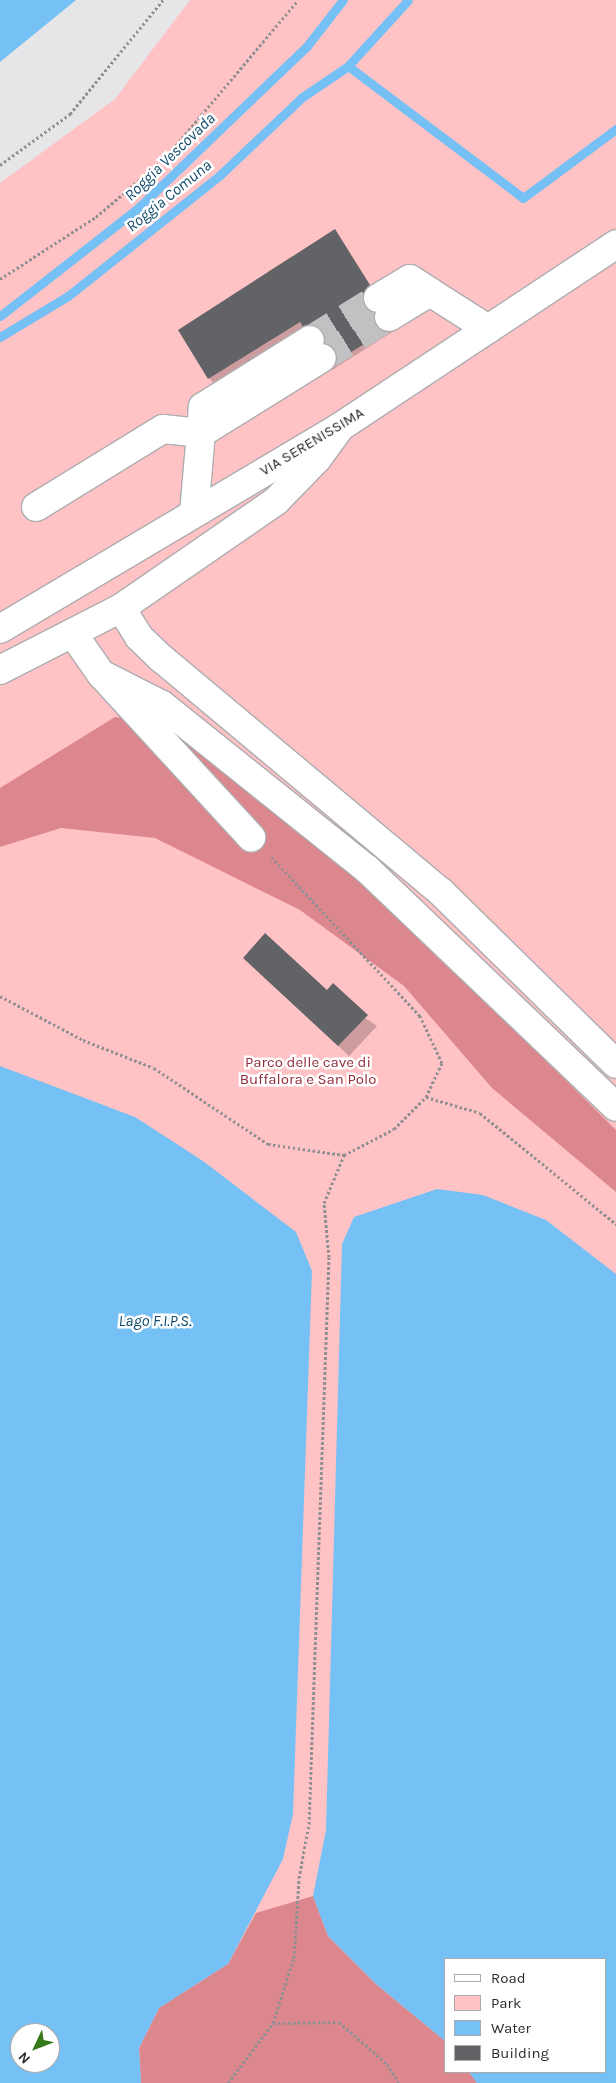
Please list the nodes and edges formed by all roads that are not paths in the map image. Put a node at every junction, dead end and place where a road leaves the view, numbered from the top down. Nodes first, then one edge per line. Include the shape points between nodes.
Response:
1 (616, 244) edge
2 (384, 307) tunnel mouth
3 (488, 329) junction
4 (316, 349) tunnel mouth
5 (340, 427) junction
6 (201, 433) junction
7 (36, 507) dead end
8 (194, 513) junction
9 (121, 608) junction
10 (0, 629) edge
11 (74, 634) junction
12 (0, 670) edge
13 (101, 674) junction
14 (251, 837) road end
15 (616, 1064) edge
16 (616, 1107) edge

1 - 3 street, VIA SERENISSIMA
2 - 3 street via 410,279
3 - 5 street, VIA SERENISSIMA
4 - 6 street
5 - 8 street, VIA SERENISSIMA
5 - 9 street via 317,459 276,501
6 - 7 street via 163,429
6 - 8 street
8 - 10 street, VIA SERENISSIMA
9 - 11 street
9 - 15 street via 140,637 161,658 441,892
11 - 12 street
11 - 13 street
13 - 14 street
13 - 16 street via 162,705 367,869

